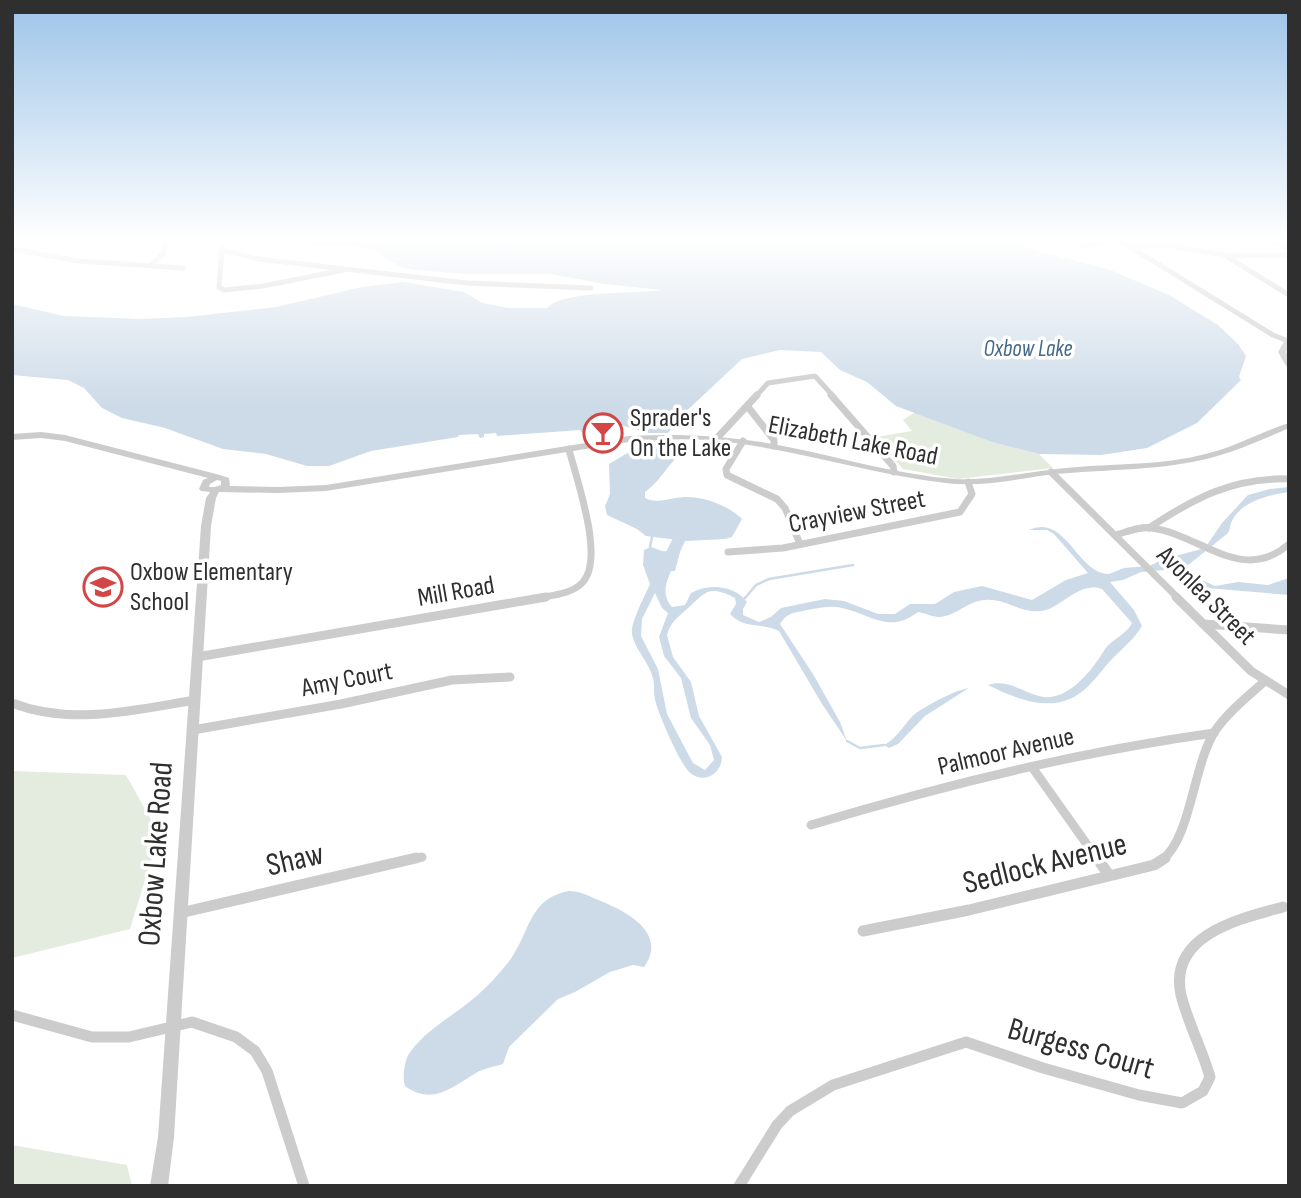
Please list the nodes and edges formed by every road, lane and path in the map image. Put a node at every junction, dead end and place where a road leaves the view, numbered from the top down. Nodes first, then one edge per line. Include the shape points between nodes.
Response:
1 (1209, 296) edge
2 (1288, 340) edge
3 (1289, 364) edge
4 (748, 407) junction
5 (1289, 425) edge
6 (12, 437) edge
7 (718, 437) junction
8 (743, 441) junction
9 (774, 446) junction
10 (569, 449) junction
11 (165, 464) junction
12 (894, 472) junction
13 (1051, 472) junction
14 (217, 477) junction
15 (1289, 479) edge
16 (968, 482) junction
17 (205, 485) junction
18 (225, 487) junction
19 (210, 501) junction
20 (206, 526) junction
21 (1149, 528) junction
22 (1115, 535) junction
23 (800, 544) junction
24 (1289, 544) edge
25 (728, 552) dead end
26 (1204, 624) junction
27 (1289, 630) edge
28 (197, 657) junction
29 (510, 677) dead end
30 (1265, 681) junction
31 (1289, 695) edge
32 (195, 700) junction
33 (12, 703) edge
34 (193, 730) junction
35 (1214, 733) junction
36 (1032, 767) junction
37 (1192, 793) joint
38 (811, 825) dead end
39 (422, 857) dead end
40 (1109, 875) junction
41 (1283, 908) dead end
42 (180, 913) junction
43 (863, 931) dead end
44 (12, 1015) edge
45 (173, 1024) junction
46 (159, 1186) edge
47 (304, 1186) edge
48 (739, 1186) edge

1 - 2 street
2 - 3 street via 1282,352
4 - 7 street
4 - 9 street
4 - 12 street via 770,382 815,376
5 - 13 street, Elizabeth Lake Road via 1217,454 1186,461
6 - 11 street via 65,438
7 - 8 street, Elizabeth Lake Road
7 - 10 street, Elizabeth Lake Road via 652,437
8 - 9 street, Elizabeth Lake Road
8 - 23 street via 727,475 777,499
9 - 12 street, Elizabeth Lake Road
10 - 18 street, Elizabeth Lake Road via 326,488
10 - 28 street, Mill Road via 592,559 590,572 572,591
11 - 14 street
11 - 17 street via 200,476
12 - 16 street, Elizabeth Lake Road
13 - 16 street, Elizabeth Lake Road
13 - 22 street, Avonlea Street
14 - 17 street
14 - 18 street
15 - 21 street via 1242,482 1209,491
16 - 23 street, Crayview Street via 972,494 960,512
17 - 18 street, Elizabeth Lake Road
17 - 20 street, Oxbow Lake Road
18 - 19 street, Oxbow Lake Road
18 - 19 street
19 - 20 street, Oxbow Lake Road
20 - 28 street, Oxbow Lake Road
21 - 22 street
21 - 24 street via 1238,560 1273,556
22 - 26 street, Avonlea Street
23 - 25 street, Crayview Street
26 - 27 street
26 - 30 street, Avonlea Street
28 - 32 street, Oxbow Lake Road
29 - 34 street, Amy Court via 462,678
30 - 31 street
30 - 35 street, Avonlea Street
32 - 33 street via 62,715 25,710
32 - 34 street, Oxbow Lake Road
34 - 42 street, Oxbow Lake Road
35 - 36 street, Palmoor Avenue
35 - 37 street, Avonlea Street
36 - 38 street, Palmoor Avenue
36 - 40 street
37 - 40 street, Sedlock Avenue via 1181,840 1170,857
39 - 42 street, Shaw
40 - 43 street, Sedlock Avenue via 980,908
41 - 48 street, Burgess Court via 1213,932 1181,959 1180,993 1210,1077 1203,1091 1182,1102 1139,1095 965,1042 833,1085 790,1111
42 - 45 street, Oxbow Lake Road
44 - 45 street via 92,1037 129,1037
45 - 46 street, Oxbow Lake Road
45 - 47 street via 201,1023 236,1037 255,1051 277,1096

